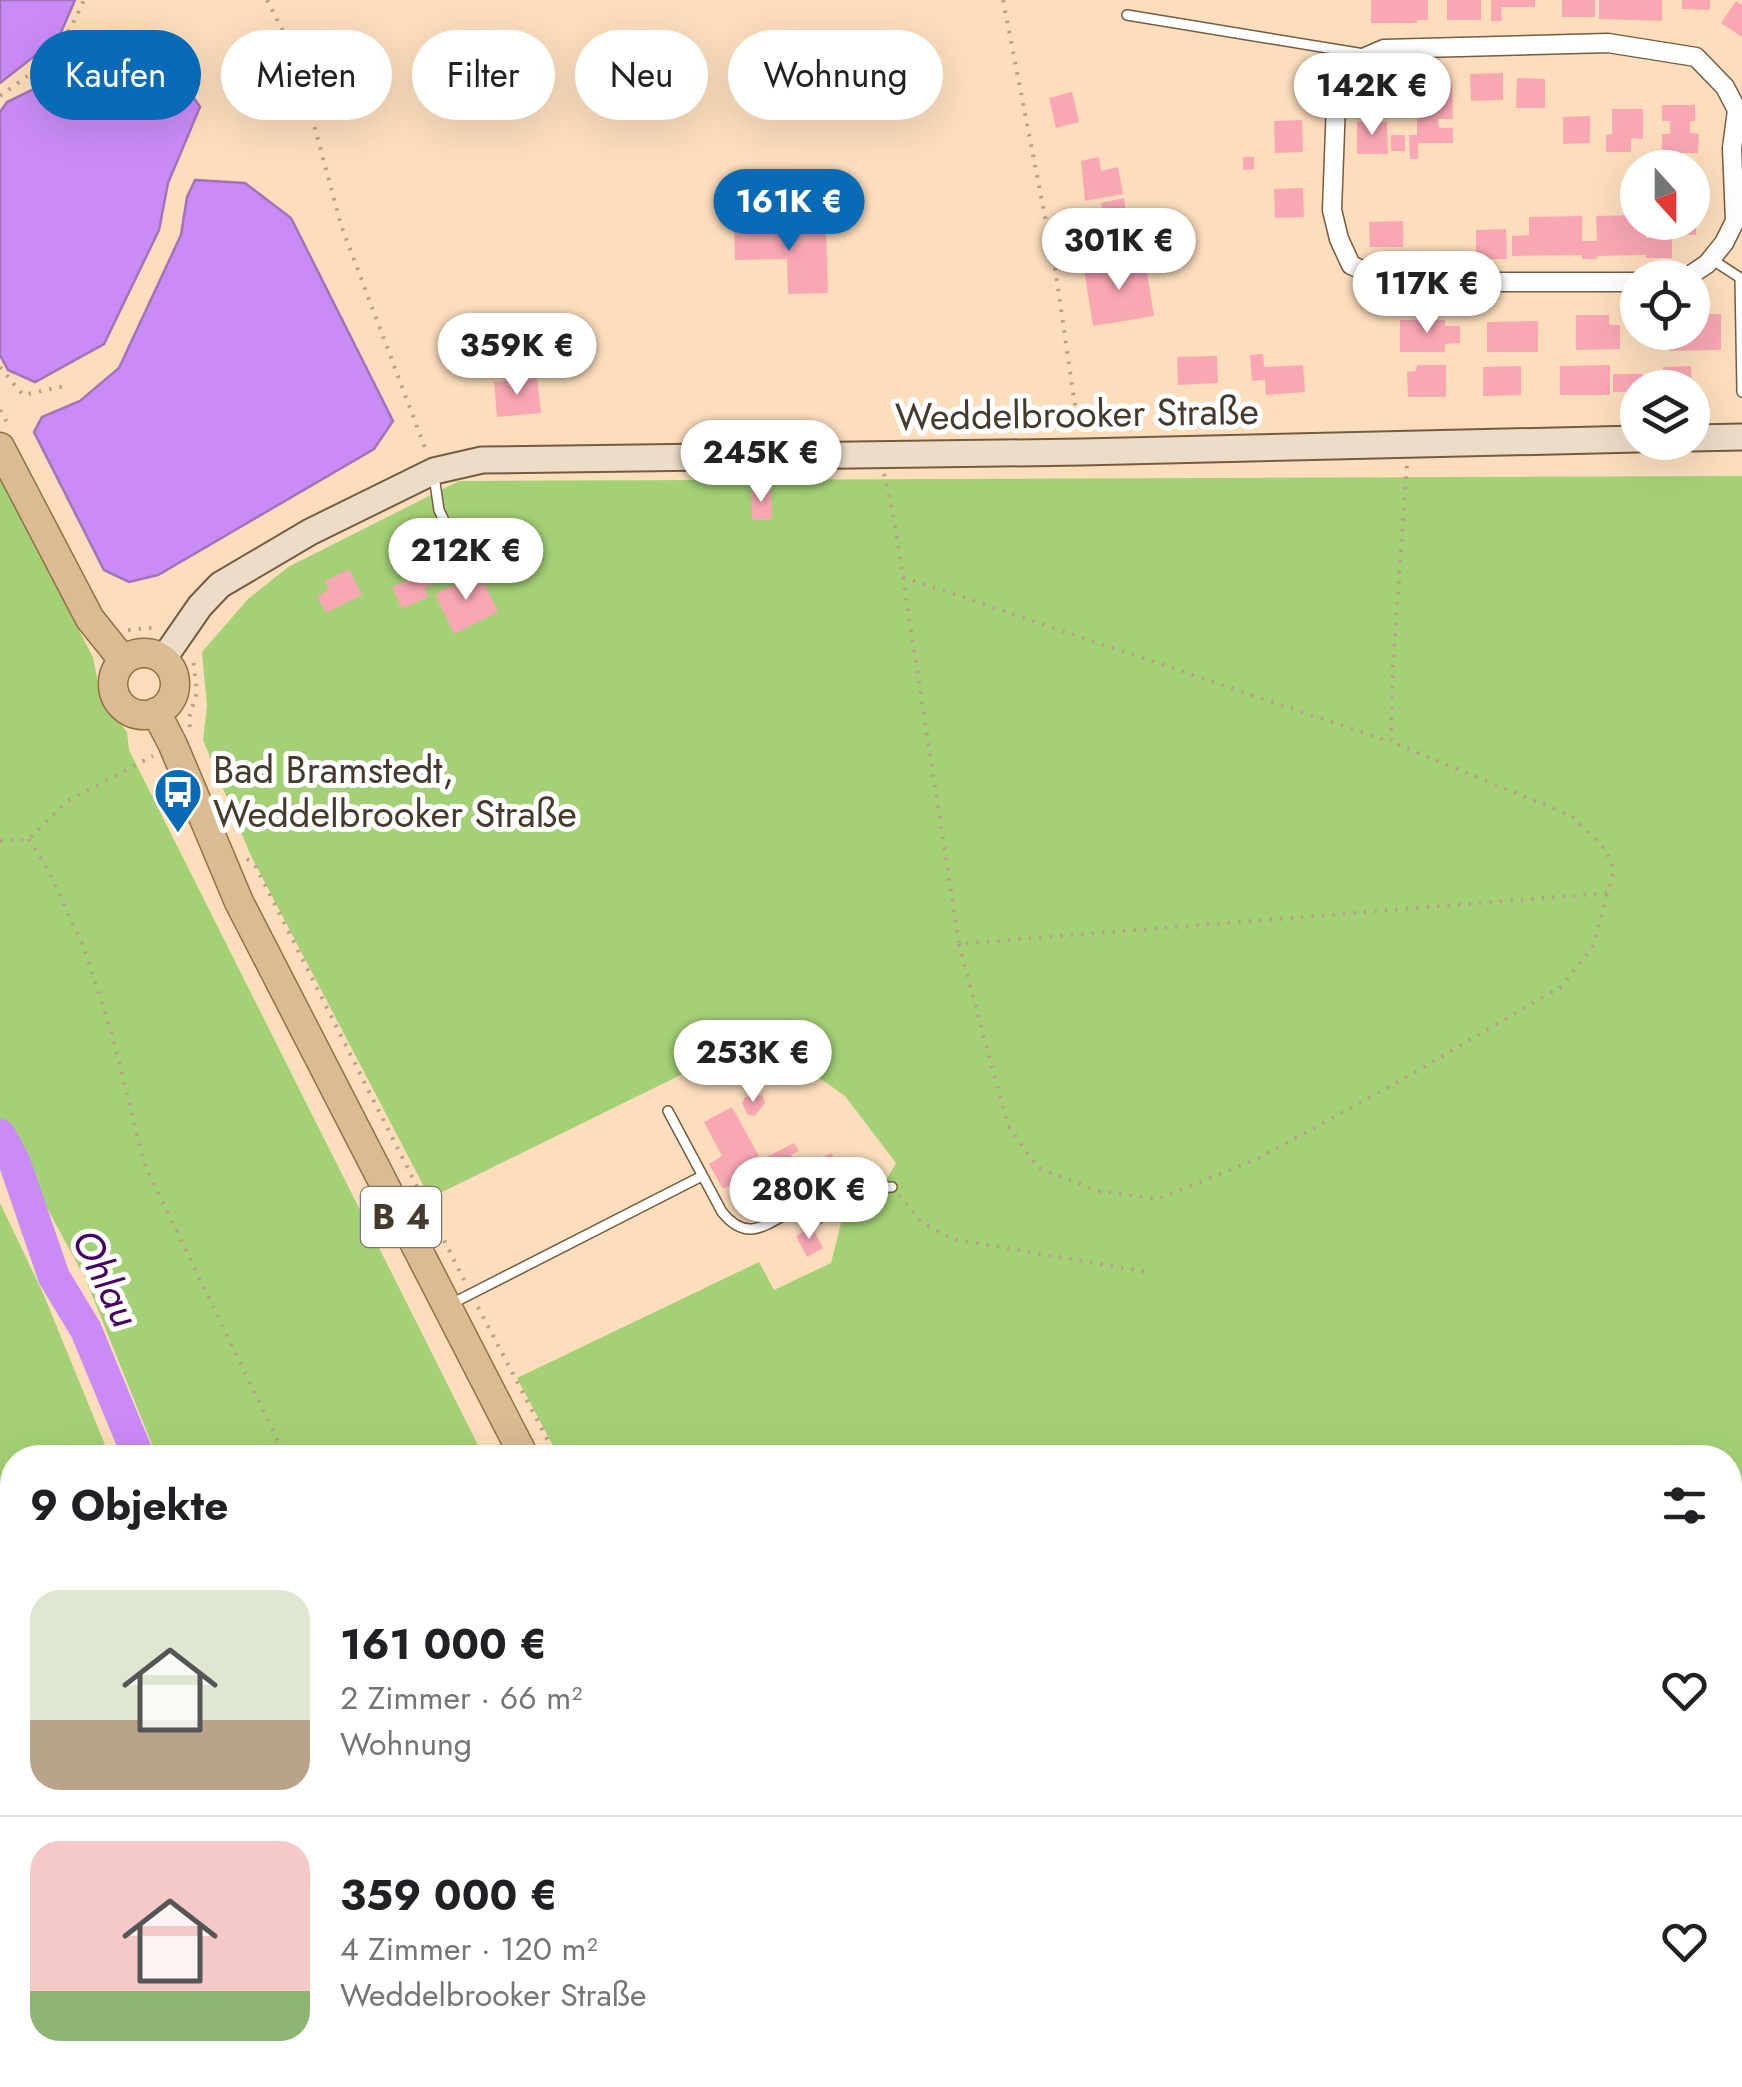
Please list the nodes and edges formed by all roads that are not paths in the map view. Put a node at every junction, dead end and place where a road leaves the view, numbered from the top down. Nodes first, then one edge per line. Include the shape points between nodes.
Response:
1 (1127, 15) dead end
2 (1366, 54) junction
3 (1739, 109) edge
4 (1711, 259) joint
5 (1741, 278) edge
6 (1620, 282) edge
7 (1742, 392) edge
8 (4, 437) edge
9 (1742, 437) edge
10 (1710, 438) edge
11 (1620, 440) edge
12 (434, 471) junction
13 (457, 548) dead end
14 (171, 647) junction
15 (123, 660) junction
16 (156, 712) junction
17 (668, 1111) dead end
18 (702, 1176) junction
19 (892, 1187) road end
20 (459, 1300) junction
21 (520, 1445) edge

1 - 2 lane
2 - 3 street via 1522,43 1658,49 1696,57
2 - 6 street via 1337,76 1332,210 1351,265 1389,282
3 - 4 street via 1732,148 1735,221
4 - 5 lane
5 - 7 lane
8 - 15 main road via 90,618
9 - 10 street
11 - 12 street, Weddelbrooker Straße via 482,460
12 - 13 lane via 439,510
12 - 14 street, Weddelbrooker Straße via 220,585
14 - 15 main road
14 - 16 main road via 174,690
15 - 16 main road via 112,686 120,704 136,714
16 - 20 main road, B 4 via 182,738 239,902
17 - 18 lane
18 - 19 lane via 732,1225 744,1230 793,1210 815,1220 873,1188
18 - 20 lane
20 - 21 main road, B 4

